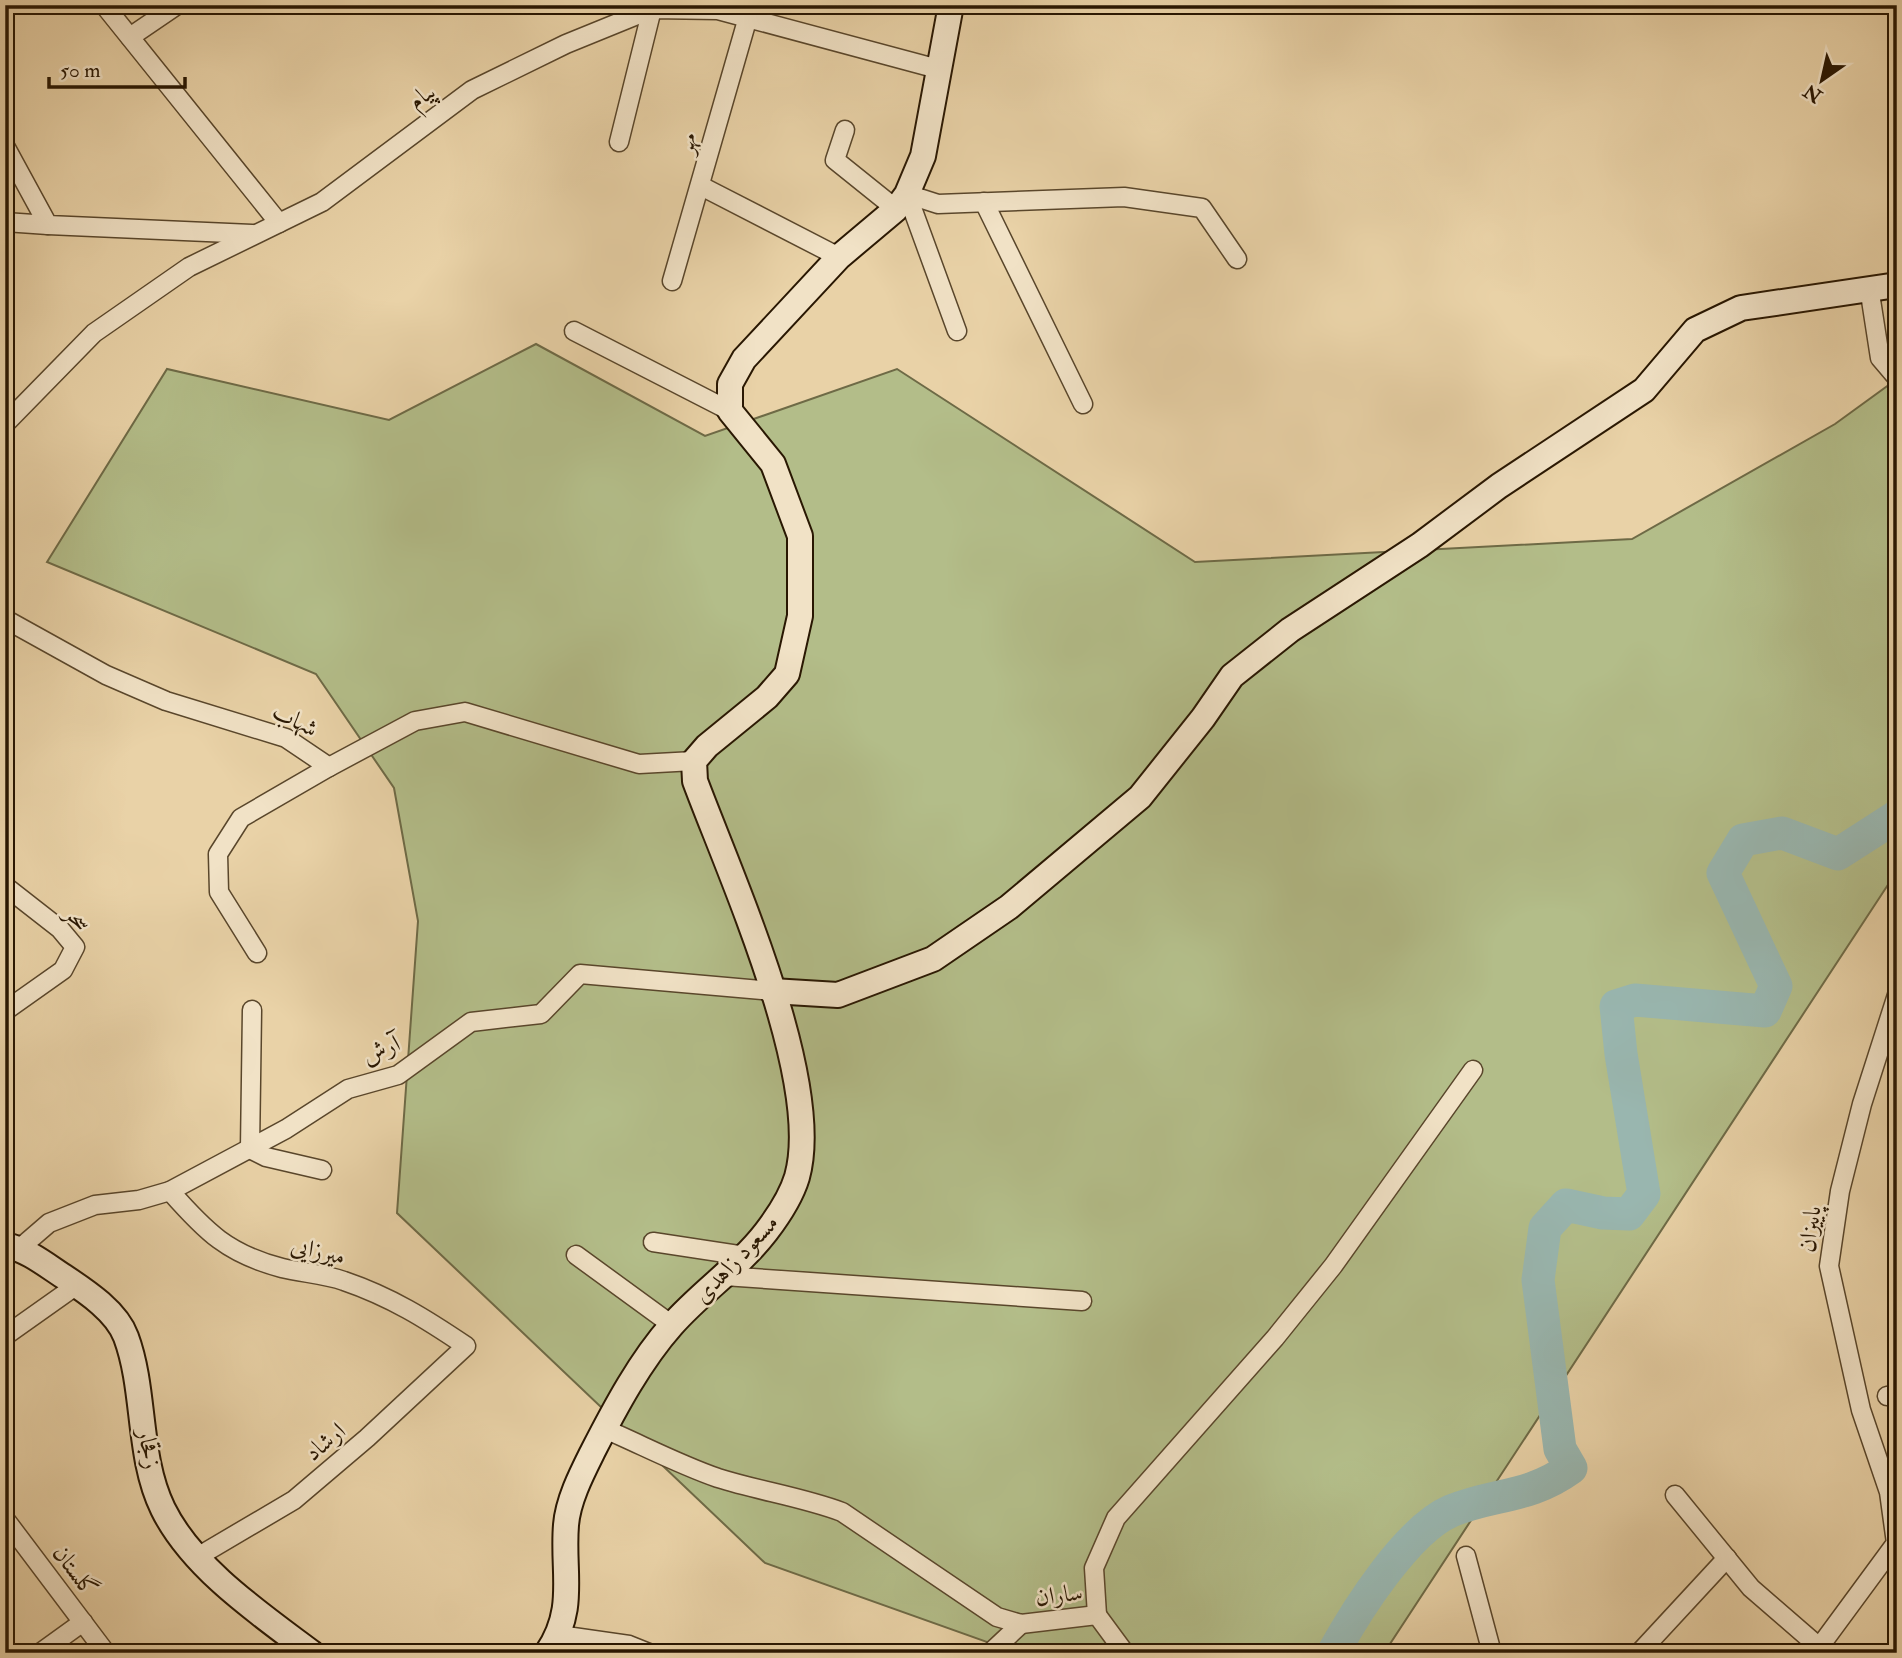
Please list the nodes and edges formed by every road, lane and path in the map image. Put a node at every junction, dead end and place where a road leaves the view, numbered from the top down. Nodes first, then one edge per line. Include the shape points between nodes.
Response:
1 (104, 5) edge
2 (177, 5) edge
3 (951, 5) edge
4 (651, 7) edge
5 (748, 18) junction
6 (130, 37) junction
7 (938, 69) junction
8 (845, 130) dead end
9 (619, 142) dead end
10 (5, 146) edge
11 (701, 186) junction
12 (901, 201) junction
13 (984, 202) junction
14 (5, 222) edge
15 (279, 223) junction
16 (48, 225) junction
17 (256, 234) junction
18 (839, 257) junction
19 (1237, 259) dead end
20 (672, 281) dead end
21 (1897, 285) edge
22 (1869, 287) junction
23 (574, 331) dead end
24 (957, 331) dead end
25 (1897, 378) edge
26 (1083, 404) dead end
27 (730, 411) junction
28 (5, 424) edge
29 (5, 619) edge
30 (694, 761) junction
31 (329, 767) junction
32 (5, 886) edge
33 (257, 953) dead end
34 (772, 991) junction
35 (1897, 995) edge
36 (252, 1010) dead end
37 (5, 1011) edge
38 (1473, 1070) dead end
39 (250, 1149) junction
40 (322, 1170) dead end
41 (170, 1191) junction
42 (653, 1242) dead end
43 (13, 1246) edge
44 (576, 1255) dead end
45 (746, 1256) junction
46 (724, 1276) junction
47 (77, 1286) junction
48 (1082, 1301) dead end
49 (672, 1325) junction
50 (5, 1336) edge
51 (466, 1346) joint
52 (605, 1429) junction
53 (1675, 1494) dead end
54 (5, 1518) edge
55 (199, 1556) junction
56 (1466, 1556) dead end
57 (1727, 1559) junction
58 (1097, 1615) junction
59 (83, 1622) junction
60 (1021, 1624) junction
61 (553, 1644) edge
62 (1820, 1651) edge
63 (1640, 1652) edge
64 (40, 1653) edge
65 (106, 1653) edge
66 (312, 1653) edge
67 (649, 1653) edge
68 (990, 1653) edge
69 (1125, 1653) edge
70 (1492, 1653) edge

1 - 6 street
2 - 6 street
3 - 7 street
4 - 5 street, پیام via 719,10
4 - 9 street
4 - 15 street, پیام via 472,90 322,202
5 - 7 street, پیام
5 - 11 street, مهر
6 - 15 street
7 - 12 street via 923,156
8 - 12 street via 835,160
10 - 16 street
11 - 18 street
11 - 20 street, مهر
12 - 13 street
12 - 18 street
12 - 24 street
13 - 19 street via 1124,197 1202,208
13 - 26 street
14 - 16 street
15 - 17 street, پیام
16 - 17 street
17 - 28 street, پیام via 189,267 94,333
18 - 27 street via 744,359 730,384
21 - 22 street
22 - 25 street via 1880,358
22 - 34 street via 1741,308 1695,330 1644,390 1499,485 1231,676 1140,797 1009,907 933,960 838,995
23 - 27 street
27 - 30 street via 774,464 800,536 800,616 787,674
29 - 31 street, شهاب via 106,675 166,701 286,738
30 - 31 street via 626,762 465,712 415,721
30 - 34 street, مسعود زاهدی via 695,781
31 - 33 street, شهاب via 241,818 218,853 219,892
32 - 37 street, سحر via 60,929 75,947 64,970
34 - 39 street, آرش via 580,974 541,1014 471,1022 398,1074 348,1089
34 - 45 street, مسعود زاهدی via 793,1056 802,1140 797,1176 784,1208
35 - 62 street, پاییزان via 1843,1178 1829,1266 1861,1410 1889,1492 1896,1543
36 - 39 street
38 - 58 street via 1325,1276 1115,1518 1094,1568
39 - 40 street
39 - 41 street, آرش
41 - 43 street, آرش via 95,1205 49,1223
41 - 51 street, میرزایی via 207,1233 239,1255 342,1280 408,1307
42 - 45 street
43 - 47 street, زقجار
44 - 49 street
45 - 46 street, مسعود زاهدی
46 - 48 street
46 - 49 street, مسعود زاهدی
47 - 50 street
47 - 55 street, زقجار via 104,1307 125,1335 163,1509
49 - 52 street, مسعود زاهدی
51 - 55 street, ارشاد via 294,1500
52 - 60 street via 714,1476 842,1512 975,1604
52 - 61 street, مسعود زاهدی via 575,1489 566,1522 566,1612
53 - 57 street
54 - 59 street, گلستان
55 - 66 street, زقجار via 224,1584
56 - 70 street
57 - 62 street via 1751,1588
57 - 63 street
58 - 60 street, ساران
58 - 69 street, ساران
59 - 64 street
59 - 65 street, گلستان
60 - 68 street
61 - 67 street via 629,1645

